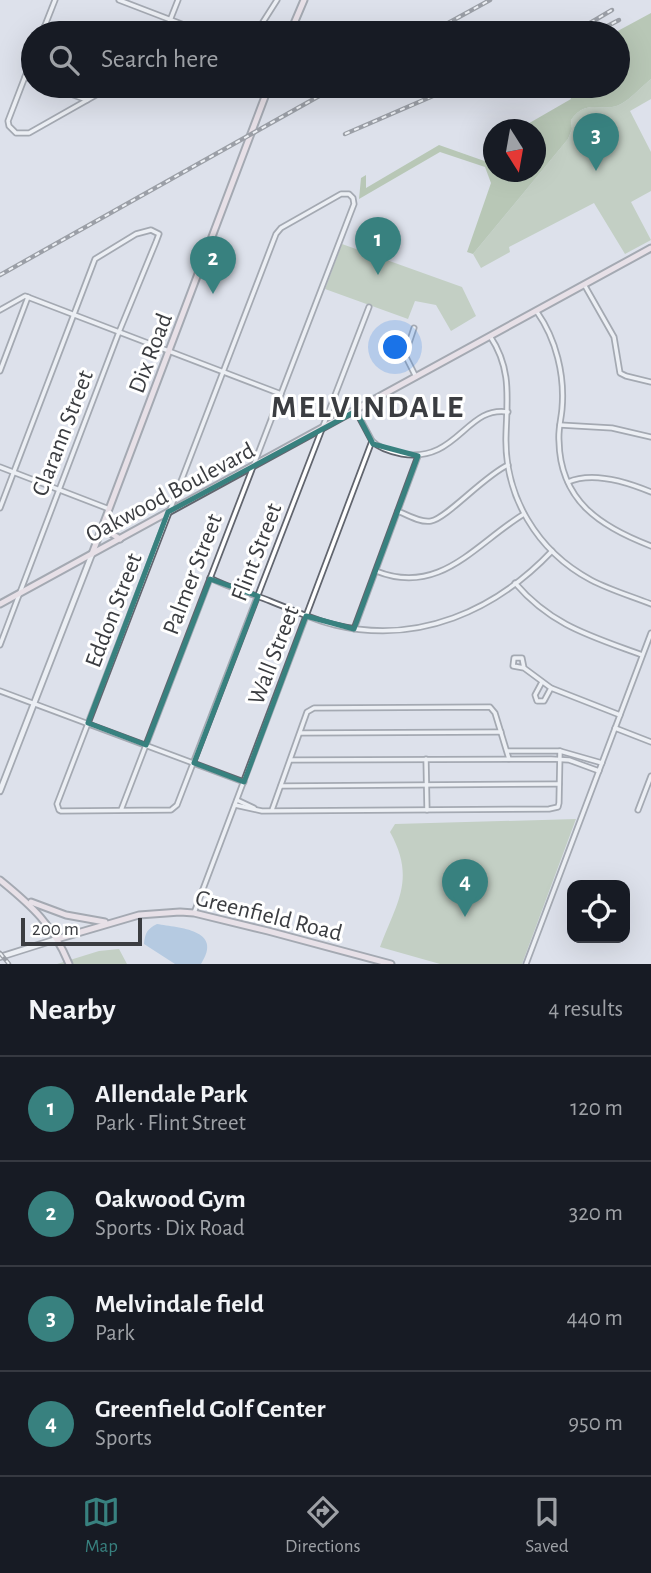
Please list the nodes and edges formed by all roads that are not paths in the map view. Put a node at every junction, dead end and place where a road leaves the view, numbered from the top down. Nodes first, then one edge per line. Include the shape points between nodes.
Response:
1 (55, 0) edge
2 (119, 0) edge
3 (178, 0) edge
4 (270, 0) edge
5 (304, 0) edge
6 (276, 1) edge
7 (170, 20) joint
8 (46, 21) edge
9 (264, 21) edge
10 (295, 21) edge
11 (21, 87) edge
12 (82, 98) edge
13 (91, 98) edge
14 (264, 98) edge
15 (87, 100) junction
16 (351, 195) joint
17 (651, 248) edge
18 (585, 286) junction
19 (28, 298) junction
20 (369, 307) dead end
21 (0, 310) edge
22 (537, 312) junction
23 (74, 315) junction
24 (414, 328) dead end
25 (119, 332) junction
26 (490, 337) junction
27 (169, 351) junction
28 (0, 371) edge
29 (223, 373) junction
30 (416, 377) junction
31 (651, 382) edge
32 (281, 394) junction
33 (356, 411) junction
34 (508, 412) junction
35 (560, 425) junction
36 (323, 429) junction
37 (651, 437) edge
38 (372, 441) junction
39 (418, 456) junction
40 (508, 465) junction
41 (0, 467) edge
42 (252, 467) junction
43 (14, 472) junction
44 (568, 482) junction
45 (60, 490) junction
46 (651, 492) edge
47 (0, 508) edge
48 (109, 509) junction
49 (398, 511) junction
50 (169, 512) junction
51 (524, 514) junction
52 (105, 519) junction
53 (120, 539) junction
54 (651, 547) edge
55 (552, 551) junction
56 (92, 554) junction
57 (376, 570) junction
58 (210, 578) junction
59 (515, 583) junction
60 (20, 593) junction
61 (258, 596) junction
62 (0, 604) edge
63 (651, 604) edge
64 (306, 615) junction
65 (354, 629) junction
66 (651, 633) edge
67 (0, 645) edge
68 (643, 655) junction
69 (524, 668) dead end
70 (542, 682) junction
71 (551, 688) junction
72 (0, 691) edge
73 (34, 704) junction
74 (620, 715) junction
75 (88, 723) junction
76 (615, 728) junction
77 (502, 732) junction
78 (300, 733) junction
79 (651, 742) edge
80 (146, 745) junction
81 (508, 751) junction
82 (560, 751) junction
83 (426, 759) junction
84 (509, 759) junction
85 (559, 759) junction
86 (290, 760) junction
87 (194, 762) junction
88 (602, 764) junction
89 (599, 771) junction
90 (651, 776) edge
91 (244, 782) junction
92 (559, 784) junction
93 (427, 785) junction
94 (281, 786) junction
95 (0, 791) edge
96 (236, 802) junction
97 (121, 810) junction
98 (272, 810) junction
99 (427, 810) junction
100 (638, 810) dead end
101 (0, 880) edge
102 (26, 900) junction
103 (194, 913) junction
104 (108, 923) junction
105 (57, 939) junction
106 (0, 957) edge
107 (69, 964) edge
108 (391, 964) edge
109 (526, 964) edge

1 - 8 street
2 - 7 street
3 - 7 street
4 - 6 street
5 - 10 main road
6 - 9 street
11 - 15 street via 8,121 19,134 29,133
12 - 15 street
13 - 15 street
14 - 27 main road, Dix Road
16 - 29 street, Eddon Street via 341,194 278,230
16 - 32 street, Palmer Street via 354,204
17 - 18 main road, Oakwood Boulevard
18 - 22 main road, Oakwood Boulevard
18 - 31 street via 614,337 620,373
19 - 21 street via 21,297
19 - 23 street
19 - 28 street
20 - 36 street, Flint Street
22 - 26 main road, Oakwood Boulevard
22 - 35 street via 560,367
23 - 25 street
23 - 25 street, Clarann Street via 99,255 145,230 159,234
23 - 43 street
24 - 30 street via 405,355
25 - 27 street
25 - 45 street, Clarann Street
26 - 30 main road, Oakwood Boulevard
26 - 34 street via 506,372
27 - 29 street
27 - 48 main road, Dix Road
29 - 32 street
29 - 50 street, Eddon Street
30 - 33 main road, Oakwood Boulevard
32 - 42 street, Palmer Street
33 - 36 main road, Oakwood Boulevard
33 - 38 street
34 - 39 street via 485,414 442,448
34 - 40 street
35 - 37 street via 612,428
35 - 44 street via 560,455
36 - 42 main road, Oakwood Boulevard
36 - 61 street, Flint Street
38 - 39 street via 397,453
38 - 64 street, Wall Street
39 - 49 street
40 - 49 street via 489,475 436,520 424,521
40 - 51 street
41 - 43 street
42 - 50 main road, Oakwood Boulevard
42 - 58 street, Palmer Street
43 - 45 street
43 - 47 street
44 - 46 street via 607,480
44 - 54 street via 583,506 601,522
45 - 48 street
45 - 60 street, Clarann Street
48 - 52 main road, Dix Road
49 - 57 street
50 - 53 main road, Oakwood Boulevard
50 - 75 street, Eddon Street
51 - 55 street
51 - 57 street via 468,557 442,570 407,578
52 - 53 main road via 109,532
52 - 56 main road, Dix Road
53 - 56 main road, Oakwood Boulevard
55 - 59 street
55 - 63 street via 592,580
56 - 60 main road, Oakwood Boulevard
56 - 73 street
57 - 65 street
58 - 61 street
58 - 80 street, Palmer Street
59 - 65 street via 480,607 438,625 395,632
59 - 68 street via 563,623
60 - 62 main road, Oakwood Boulevard
60 - 67 street, Clarann Street
61 - 64 street
61 - 87 street, Flint Street
64 - 65 street
64 - 91 street, Wall Street
66 - 68 street
68 - 74 street
69 - 70 street
70 - 71 street
70 - 71 street via 537,701 544,701
71 - 74 street
72 - 73 street
73 - 75 street
73 - 95 street
74 - 76 street
75 - 80 street
75 - 97 street, Eddon Street via 58,808
76 - 79 street
76 - 88 street
77 - 78 street
77 - 78 street via 489,707 449,707 314,708 307,712
77 - 81 street
78 - 86 street
80 - 87 street
80 - 97 street, Palmer Street
81 - 82 street
81 - 84 street
82 - 85 street
82 - 88 street
83 - 84 street
83 - 86 street
83 - 93 street
84 - 85 street
85 - 89 street
85 - 92 street
86 - 94 street
87 - 91 street
87 - 97 street, Flint Street via 175,808
88 - 89 street
89 - 109 street
90 - 100 street
91 - 96 street, Wall Street
92 - 93 street
92 - 99 street via 555,808
93 - 94 street
93 - 99 street
94 - 98 street
96 - 98 street
96 - 103 street, Wall Street
98 - 99 street
101 - 102 main road
102 - 104 main road via 66,915
102 - 105 main road
103 - 104 main road, Greenfield Road via 152,913
103 - 108 main road, Greenfield Road
104 - 105 main road, Greenfield Road
105 - 106 street
105 - 107 main road

